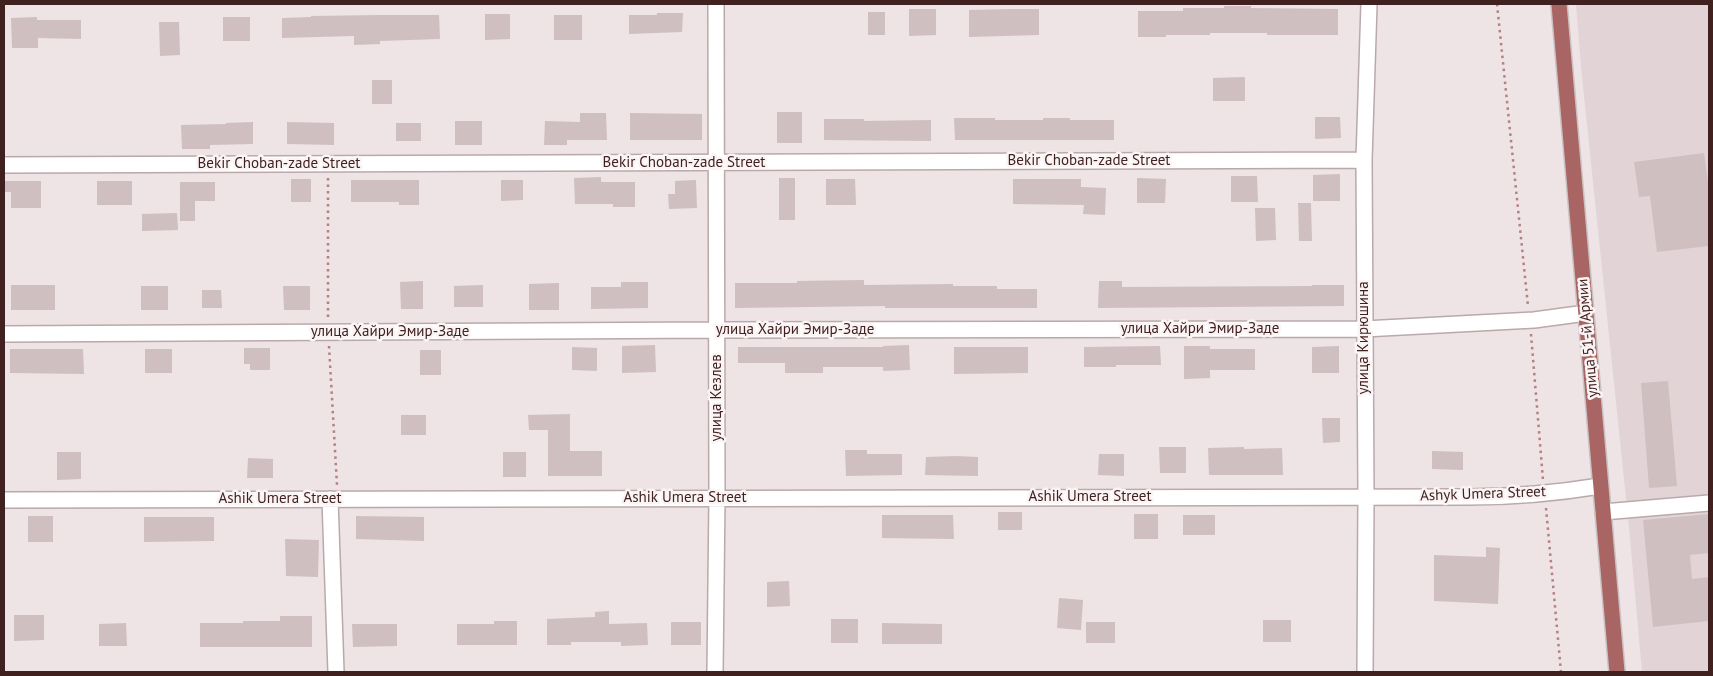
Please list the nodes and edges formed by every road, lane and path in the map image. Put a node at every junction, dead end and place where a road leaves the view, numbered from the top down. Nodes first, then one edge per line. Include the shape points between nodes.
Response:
1 (716, 4) edge
2 (1369, 4) edge
3 (1497, 4) edge
4 (1559, 4) edge
5 (1364, 160) junction
6 (715, 162) junction
7 (328, 164) junction
8 (4, 165) edge
9 (1586, 313) junction
10 (1530, 320) junction
11 (1364, 329) junction
12 (716, 330) junction
13 (328, 332) junction
14 (4, 334) edge
15 (1600, 486) junction
16 (1544, 493) junction
17 (1366, 496) junction
18 (717, 497) junction
19 (334, 499) junction
20 (4, 500) edge
21 (1709, 503) edge
22 (1602, 512) junction
23 (336, 672) edge
24 (715, 672) edge
25 (1365, 672) edge
26 (1561, 672) edge
27 (1617, 672) edge

1 - 6 street, улица Кезлев
2 - 5 street, улица Кирюшина
3 - 10 path
4 - 9 main road, улица 51-й Армии
5 - 6 street, Bekir Choban-zade Street
5 - 11 street, улица Кирюшина
6 - 7 street, Bekir Choban-zade Street
6 - 12 street, улица Кезлев
7 - 8 street, Bekir Choban-zade Street
7 - 13 path
9 - 10 street, улица Хайри Эмир-Заде
9 - 15 main road, улица 51-й Армии
10 - 11 street, улица Хайри Эмир-Заде
10 - 16 path
11 - 12 street, улица Хайри Эмир-Заде
11 - 17 street, улица Кирюшина
12 - 13 street, улица Хайри Эмир-Заде
12 - 18 street, улица Кезлев
13 - 14 street, улица Хайри Эмир-Заде
13 - 19 path
15 - 16 street, Ashyk Umera Street
15 - 22 main road, улица 51-й Армии
16 - 17 street, Ashyk Umera Street via 1497,497
16 - 26 path
17 - 18 street, Ashik Umera Street
17 - 25 street, улица Кирюшина
18 - 19 street, Ashik Umera Street
18 - 24 street, улица Кезлев
19 - 20 street, Ashik Umera Street
19 - 23 street
21 - 22 street
22 - 27 main road, улица 51-й Армии

